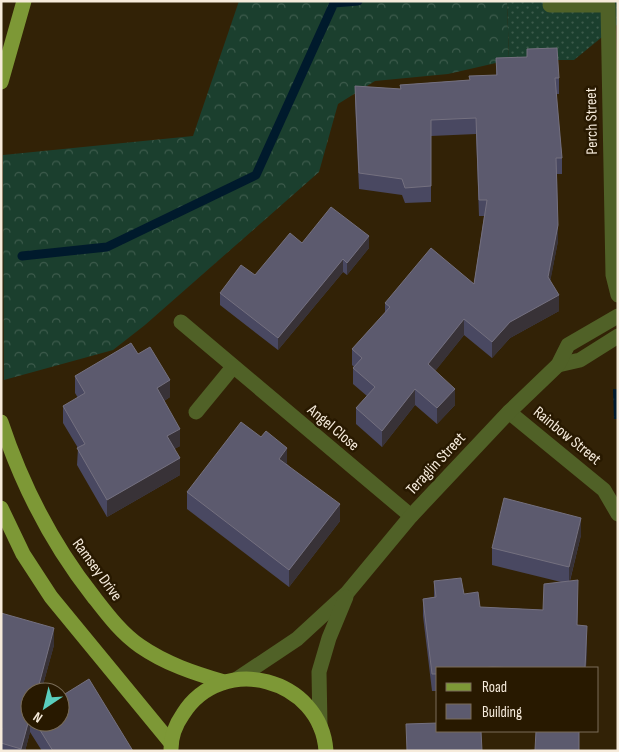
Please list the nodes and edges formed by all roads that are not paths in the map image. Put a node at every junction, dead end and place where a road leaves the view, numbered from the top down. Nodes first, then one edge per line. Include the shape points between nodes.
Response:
1 (24, 1) edge
2 (608, 3) edge
3 (550, 5) dead end
4 (1, 82) edge
5 (618, 294) edge
6 (618, 316) edge
7 (181, 322) dead end
8 (618, 336) edge
9 (558, 365) junction
10 (233, 367) junction
11 (196, 412) dead end
12 (509, 412) junction
13 (1, 422) edge
14 (1, 508) edge
15 (618, 514) edge
16 (411, 516) junction
17 (347, 593) junction
18 (230, 680) junction
19 (320, 726) junction
20 (171, 747) edge
21 (326, 751) edge

1 - 4 main road
2 - 3 street, Perch Street
2 - 5 street, Perch Street via 613,275
6 - 9 street, Teraglin Street via 568,345
7 - 10 street, Angel Close
8 - 9 street, Teraglin Street via 580,360
9 - 12 street, Teraglin Street
10 - 11 street
10 - 16 street, Angel Close
12 - 15 street, Rainbow Street via 604,490
12 - 16 street, Teraglin Street
13 - 18 main road, Ramsey Drive via 37,510 61,552 107,615 140,646 159,658 181,668
14 - 20 main road via 23,554 51,597
16 - 17 street, Teraglin Street
17 - 18 street, Teraglin Street via 297,639
17 - 19 street, Teraglin Street via 319,672
18 - 19 main road via 258,678 278,684 296,694 310,708
18 - 20 main road via 205,690 189,705 177,722
19 - 21 main road

